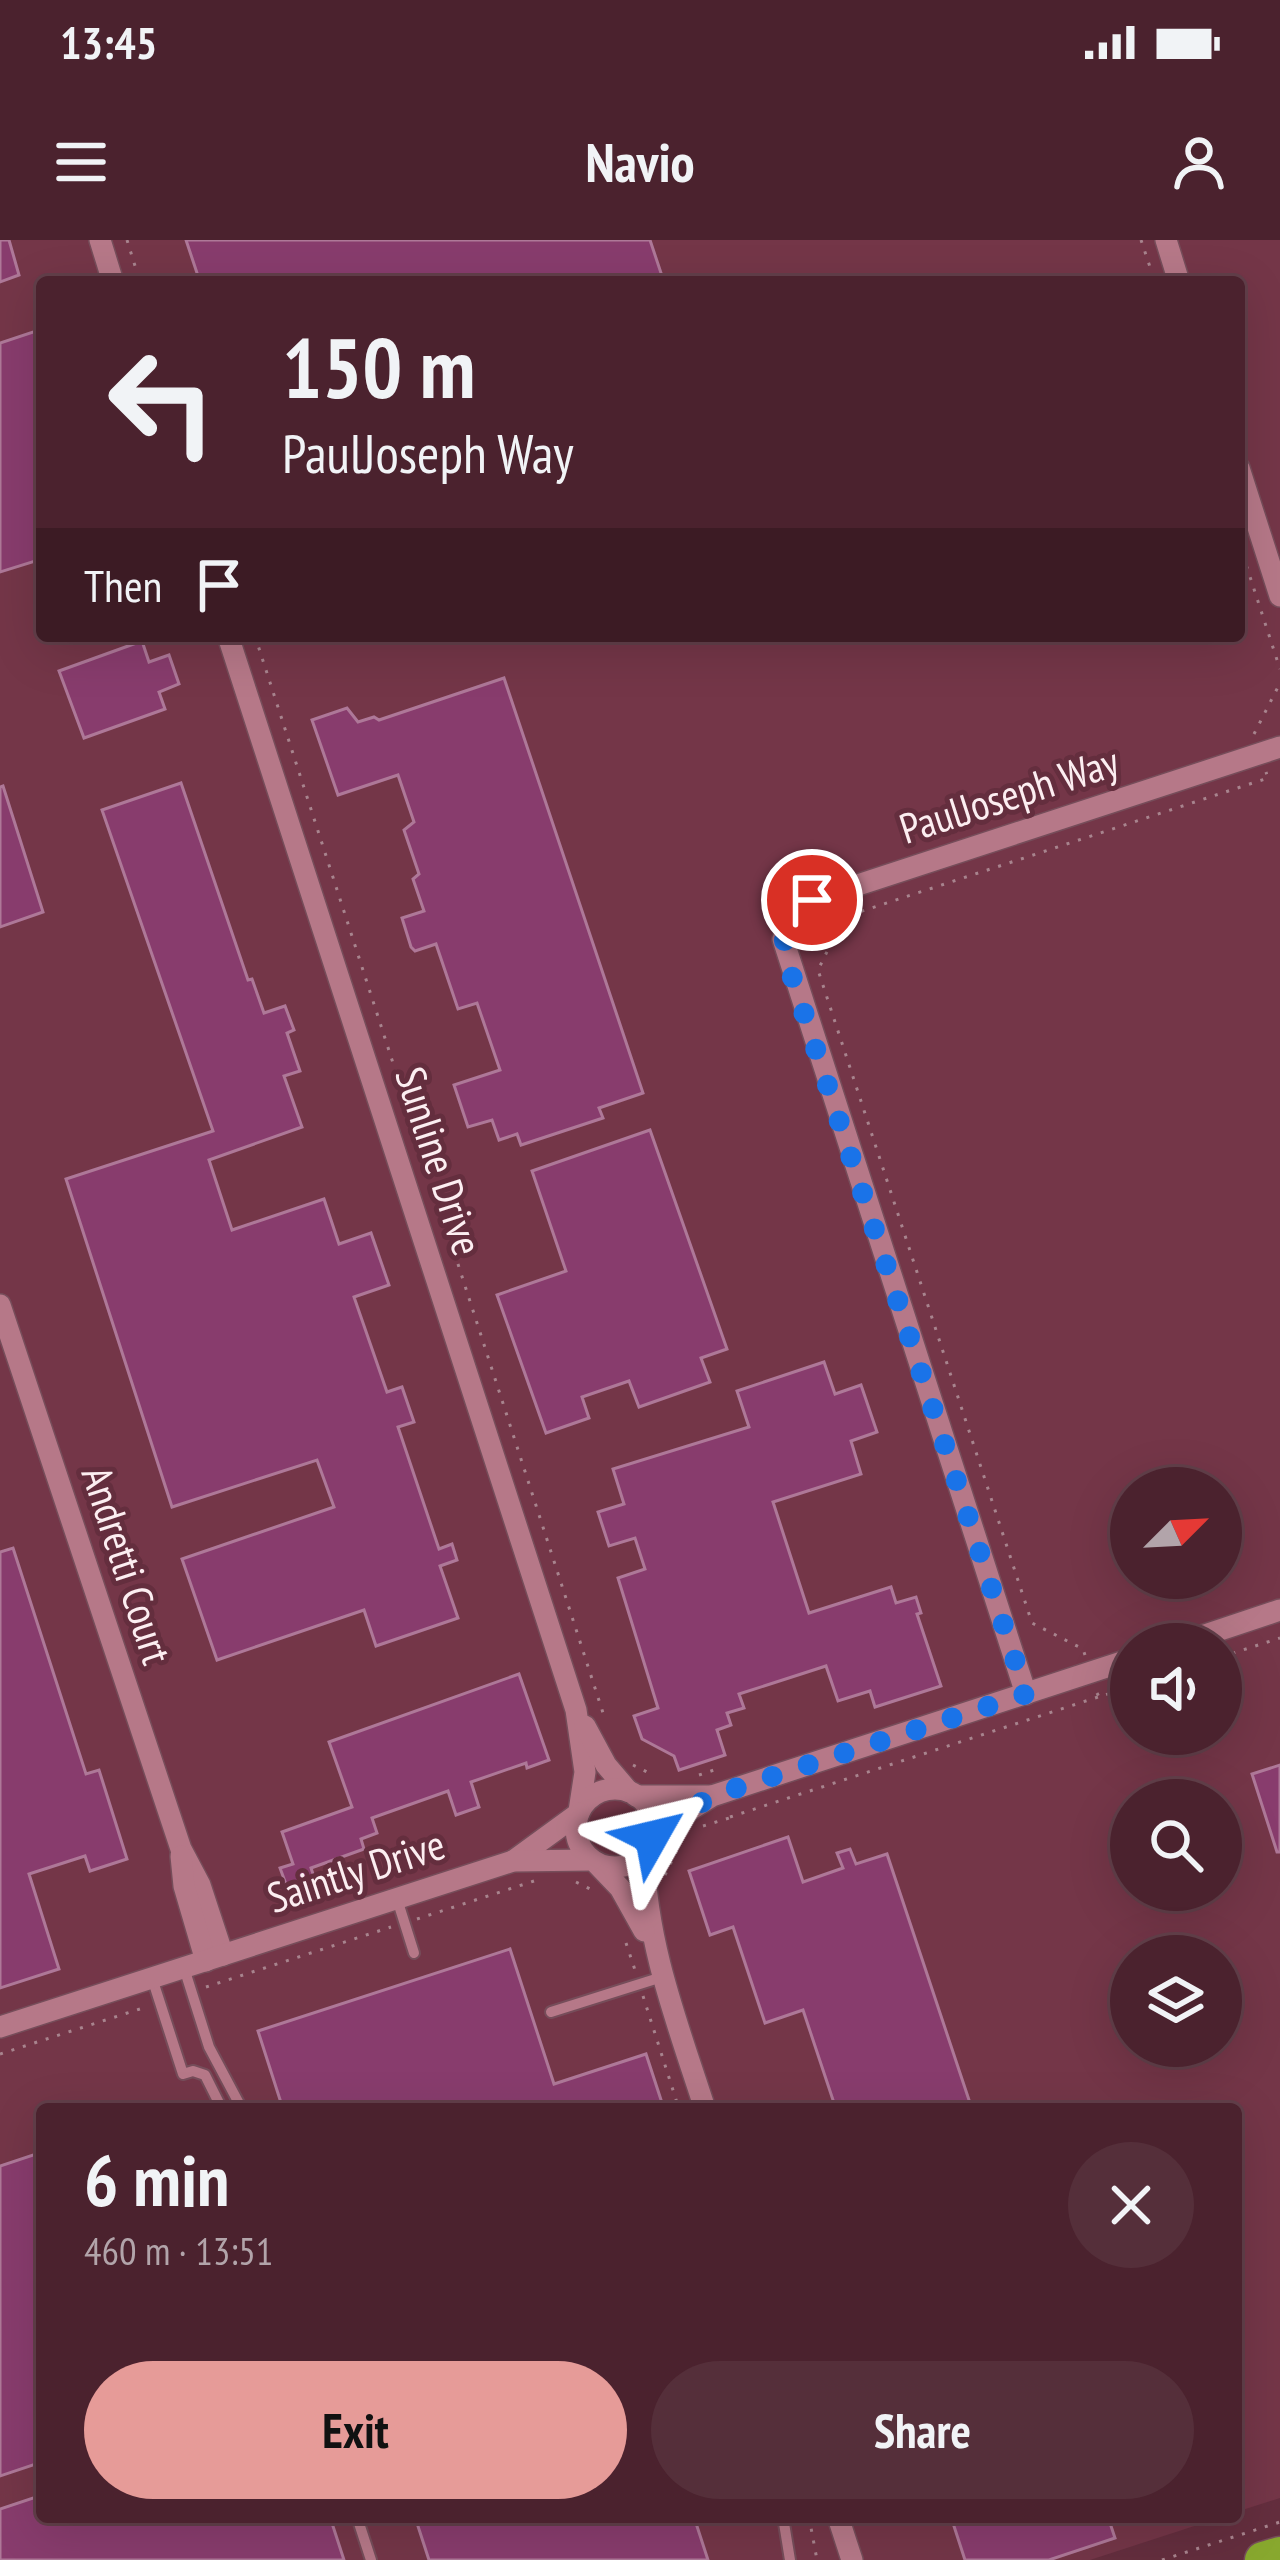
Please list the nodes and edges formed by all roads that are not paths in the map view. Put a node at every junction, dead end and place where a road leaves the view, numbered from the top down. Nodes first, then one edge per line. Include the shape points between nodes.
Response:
1 (100, 240) edge
2 (1166, 240) edge
3 (111, 276) edge
4 (1177, 276) edge
5 (1245, 487) edge
6 (1280, 592) edge
7 (230, 642) edge
8 (1270, 750) edge
9 (0, 1305) edge
10 (1280, 1610) edge
11 (1241, 1623) edge
12 (1110, 1666) edge
13 (1026, 1694) junction
14 (576, 1710) junction
15 (633, 1794) junction
16 (716, 1794) junction
17 (579, 1812) junction
18 (647, 1849) junction
19 (513, 1861) junction
20 (594, 1861) junction
21 (397, 1899) junction
22 (650, 1944) junction
23 (414, 1954) dead end
24 (204, 1961) junction
25 (662, 1977) junction
26 (152, 1978) junction
27 (551, 2012) dead end
28 (0, 2027) edge
29 (219, 2103) edge
30 (239, 2103) edge
31 (703, 2103) edge
32 (359, 2523) edge
33 (784, 2523) edge
34 (840, 2523) edge
35 (1280, 2554) edge
36 (370, 2560) edge
37 (790, 2560) edge
38 (852, 2560) edge
39 (1263, 2560) edge

1 - 3 street
2 - 4 street
5 - 6 street
7 - 14 street, Sunline Drive
8 - 13 street, PaulJoseph Way via 812,900 797,909 783,938
9 - 24 street, Andretti Court via 181,1850
10 - 11 street
12 - 13 street
13 - 16 street
14 - 15 street, Sunline Drive via 606,1765
14 - 17 street, Sunline Drive via 584,1772
15 - 16 street
15 - 17 street via 604,1790
15 - 18 street via 651,1814
16 - 18 street
17 - 19 street, Saintly Drive
17 - 20 street via 577,1839
18 - 20 street via 622,1867
18 - 22 street
19 - 20 street, Saintly Drive
19 - 21 street, Saintly Drive
20 - 22 street via 620,1888
21 - 23 lane
21 - 24 street, Saintly Drive
22 - 25 street
24 - 26 street, Saintly Drive
24 - 30 lane via 192,1992
25 - 27 lane
25 - 31 street
26 - 28 street, Saintly Drive
26 - 29 lane via 183,2074 205,2075
32 - 36 lane
33 - 37 lane
34 - 38 street
35 - 39 highway

